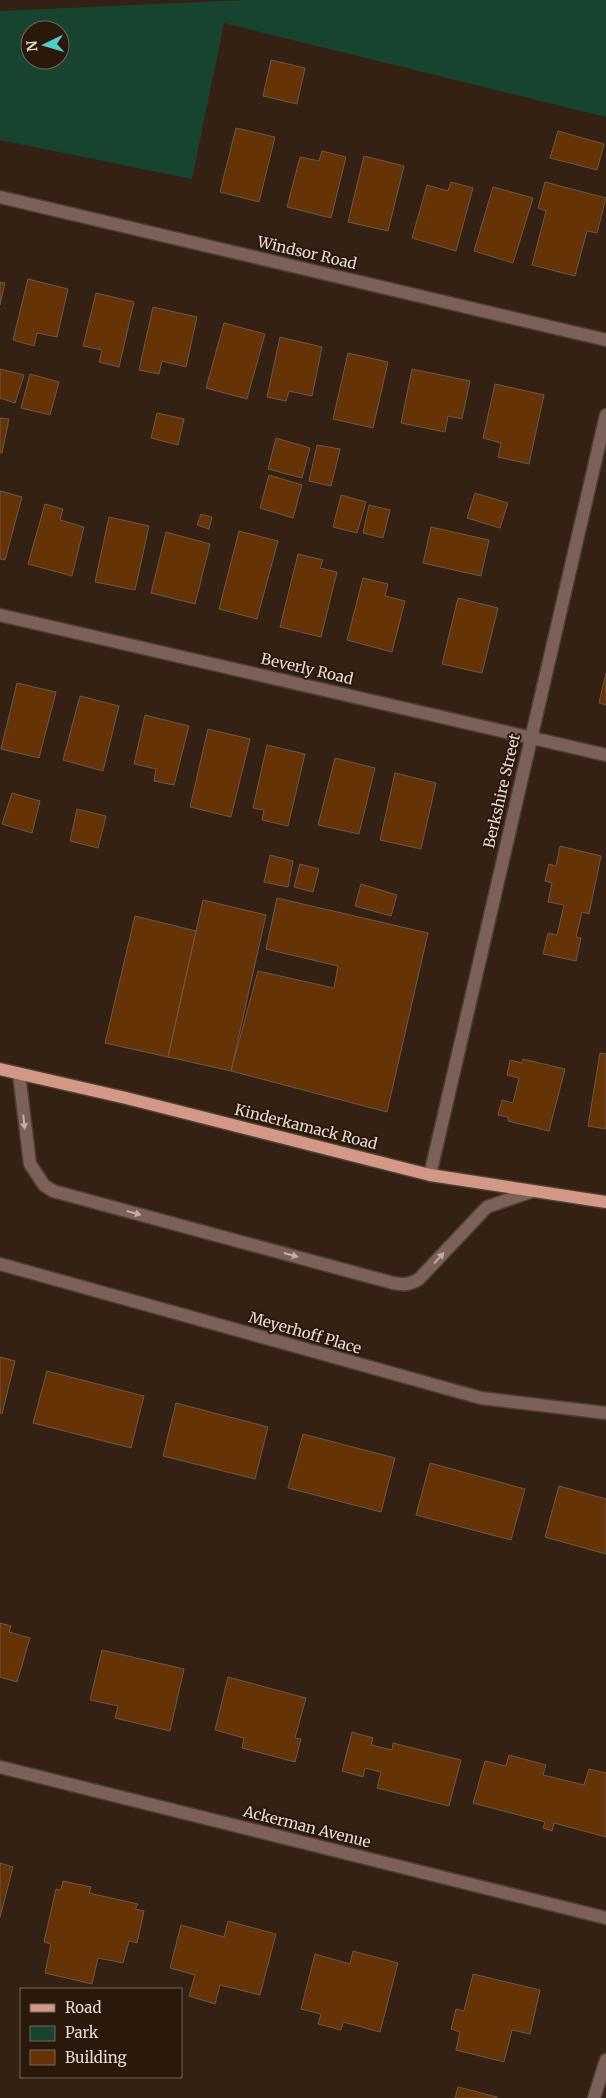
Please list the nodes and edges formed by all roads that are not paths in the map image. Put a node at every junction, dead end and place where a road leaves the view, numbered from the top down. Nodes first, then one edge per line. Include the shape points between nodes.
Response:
1 (0, 197) edge
2 (606, 340) edge
3 (606, 415) edge
4 (0, 615) edge
5 (531, 738) junction
6 (606, 755) edge
7 (0, 1069) edge
8 (20, 1074) junction
9 (430, 1175) junction
10 (533, 1191) junction
11 (606, 1202) edge
12 (0, 1264) edge
13 (606, 1412) edge
14 (0, 1767) edge
15 (606, 1918) edge
16 (606, 2060) edge
17 (594, 2098) edge

1 - 2 street, Windsor Road
3 - 5 street, Berkshire Street
4 - 5 street, Beverly Road
5 - 6 street, Beverly Road
5 - 9 street, Berkshire Street
7 - 8 main road, Kinderkamack Road
8 - 9 main road, Kinderkamack Road
8 -> 10 street via 30,1164 44,1185 54,1191 393,1283 404,1285 419,1279 487,1207
9 - 10 main road, Kinderkamack Road
10 - 11 main road, Kinderkamack Road
12 - 13 street, Meyerhoff Place via 481,1398
14 - 15 street, Ackerman Avenue
16 - 17 street

